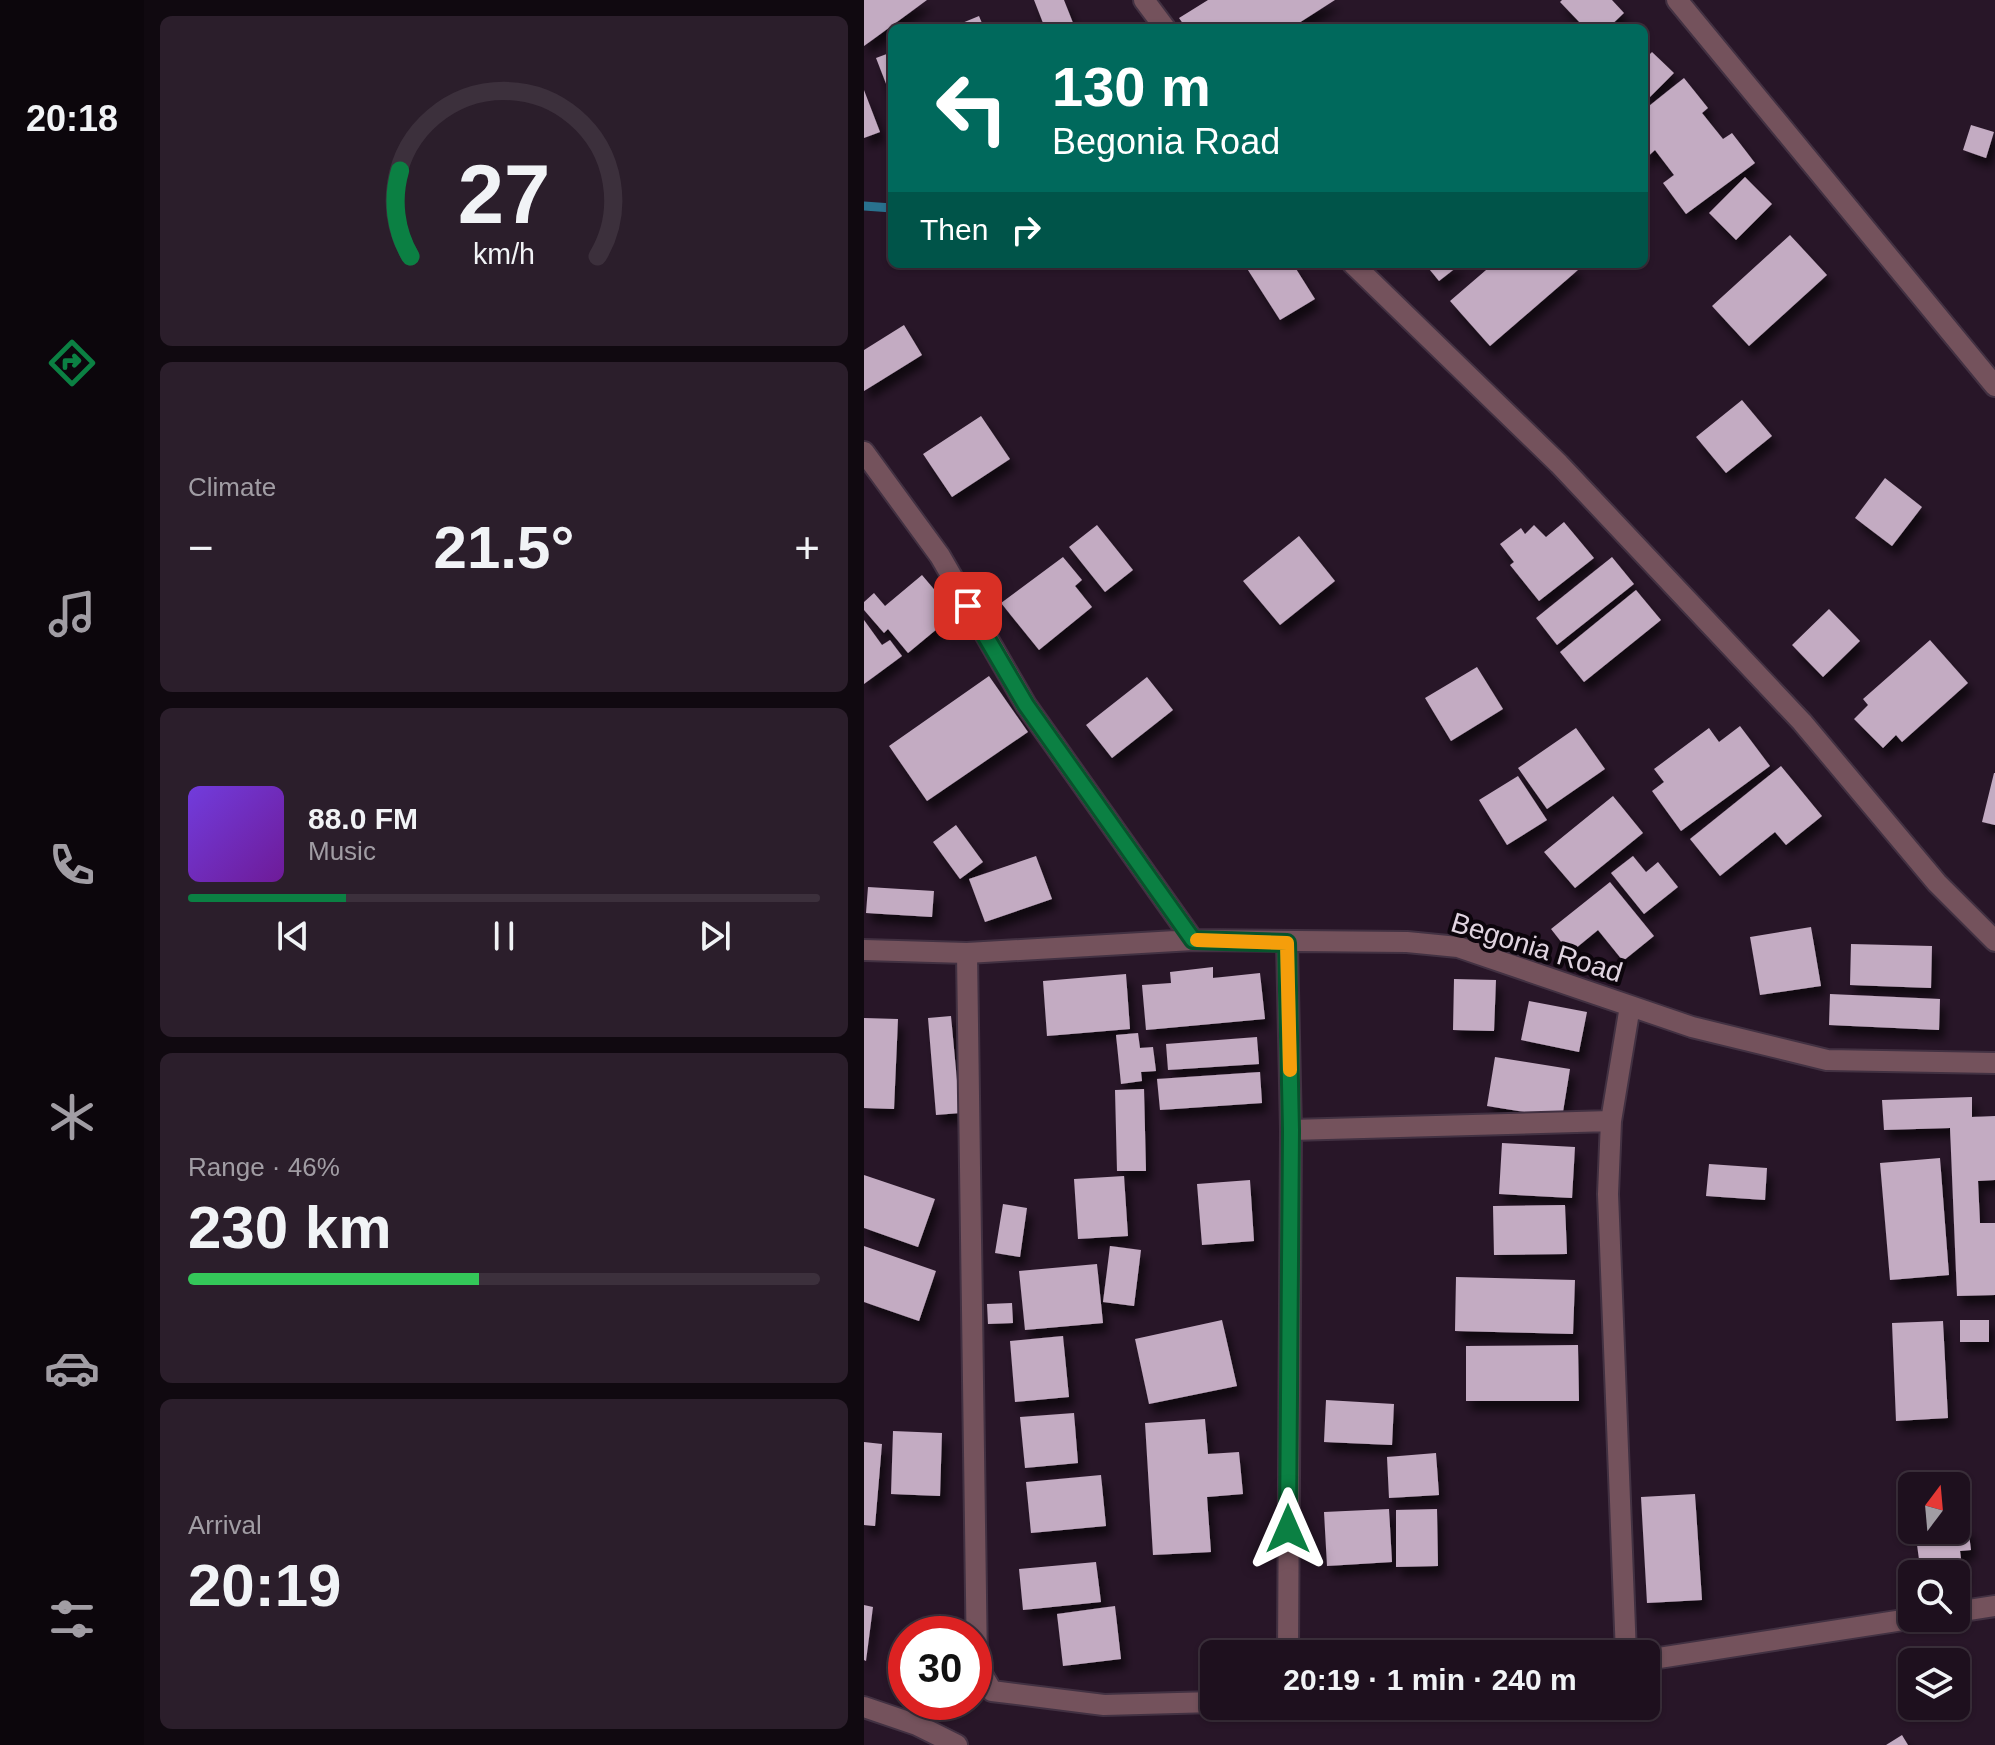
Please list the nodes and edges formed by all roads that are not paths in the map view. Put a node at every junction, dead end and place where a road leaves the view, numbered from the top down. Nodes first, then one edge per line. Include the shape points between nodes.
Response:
1 (1144, 0) edge
2 (1677, 0) edge
3 (1162, 24) edge
4 (1357, 268) edge
5 (1995, 386) edge
6 (864, 452) edge
7 (1193, 940) junction
8 (1995, 941) edge
9 (1287, 943) junction
10 (864, 950) edge
11 (967, 953) junction
12 (1630, 1006) junction
13 (1995, 1063) edge
14 (1611, 1121) junction
15 (1291, 1130) junction
16 (1995, 1606) edge
17 (1970, 1610) edge
18 (1898, 1621) edge
19 (1288, 1640) edge
20 (1625, 1640) edge
21 (1660, 1658) edge
22 (1200, 1702) edge
23 (864, 1707) edge
24 (957, 1745) edge

1 - 3 street
2 - 5 street
4 - 8 street via 1559,464 1802,722 1937,883
6 - 7 street via 940,556 1034,716
7 - 9 street, Begonia Road
7 - 11 street, Begonia Road
9 - 12 street, Begonia Road via 1458,947
9 - 15 street
10 - 11 street, Begonia Road
11 - 22 street via 977,1666 992,1691 1104,1705
12 - 13 street, Begonia Road via 1827,1060
12 - 14 street
14 - 15 street
14 - 20 street via 1608,1194
15 - 19 street
16 - 17 street
18 - 21 street
23 - 24 street

